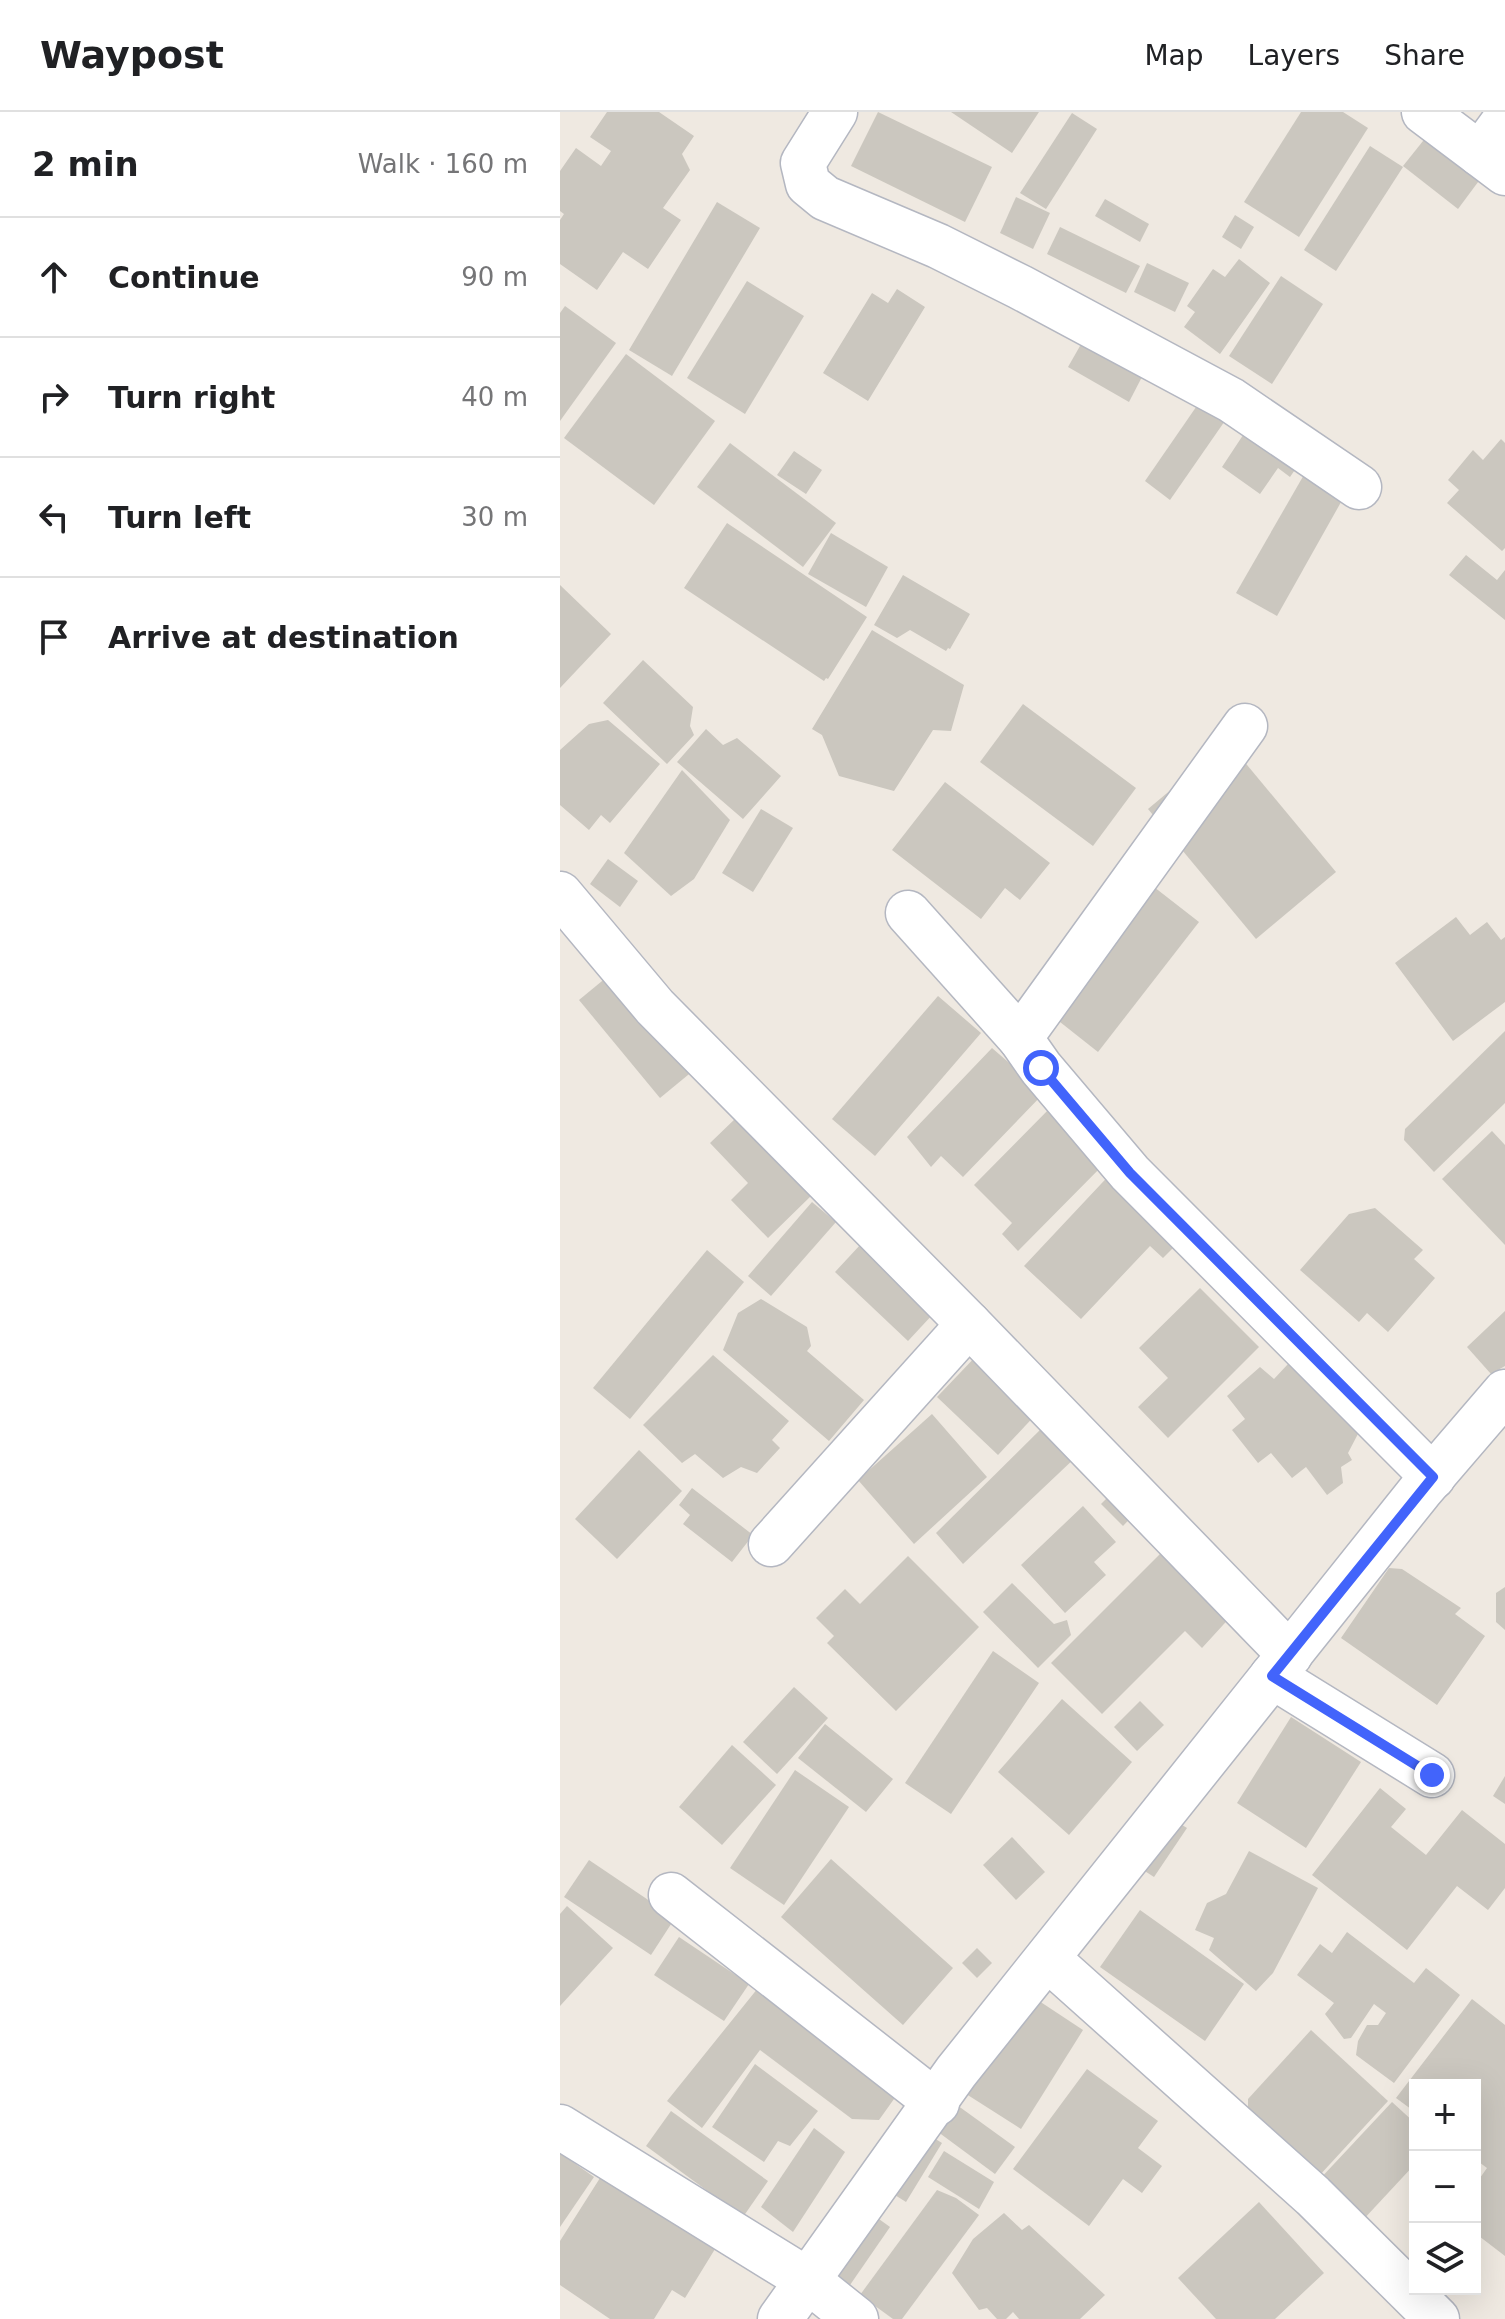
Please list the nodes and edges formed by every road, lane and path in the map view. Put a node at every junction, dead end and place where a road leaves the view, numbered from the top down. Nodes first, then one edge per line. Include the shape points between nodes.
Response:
1 (835, 112) edge
2 (1424, 112) edge
3 (1497, 149) edge
4 (1359, 487) dead end
5 (1245, 726) dead end
6 (560, 894) edge
7 (908, 913) dead end
8 (1020, 1038) junction
9 (969, 1324) junction
10 (1505, 1392) edge
11 (1433, 1477) junction
12 (771, 1544) dead end
13 (1281, 1666) junction
14 (1432, 1775) dead end
15 (671, 1895) dead end
16 (1048, 1959) junction
17 (937, 2103) junction
18 (560, 2127) edge
19 (806, 2279) junction
20 (780, 2319) edge
21 (856, 2319) edge
22 (1437, 2319) edge

1 - 4 street via 803,163 808,184 825,198 993,273 1231,400
2 - 3 street
5 - 8 street
6 - 9 street via 655,1007
7 - 8 street
8 - 11 street via 1130,1173
9 - 12 street
9 - 13 street
10 - 11 street
11 - 13 street
13 - 14 street
13 - 16 street
15 - 17 street
16 - 17 street
16 - 22 street via 1313,2196
17 - 19 street
18 - 19 street
19 - 20 street
19 - 21 street

